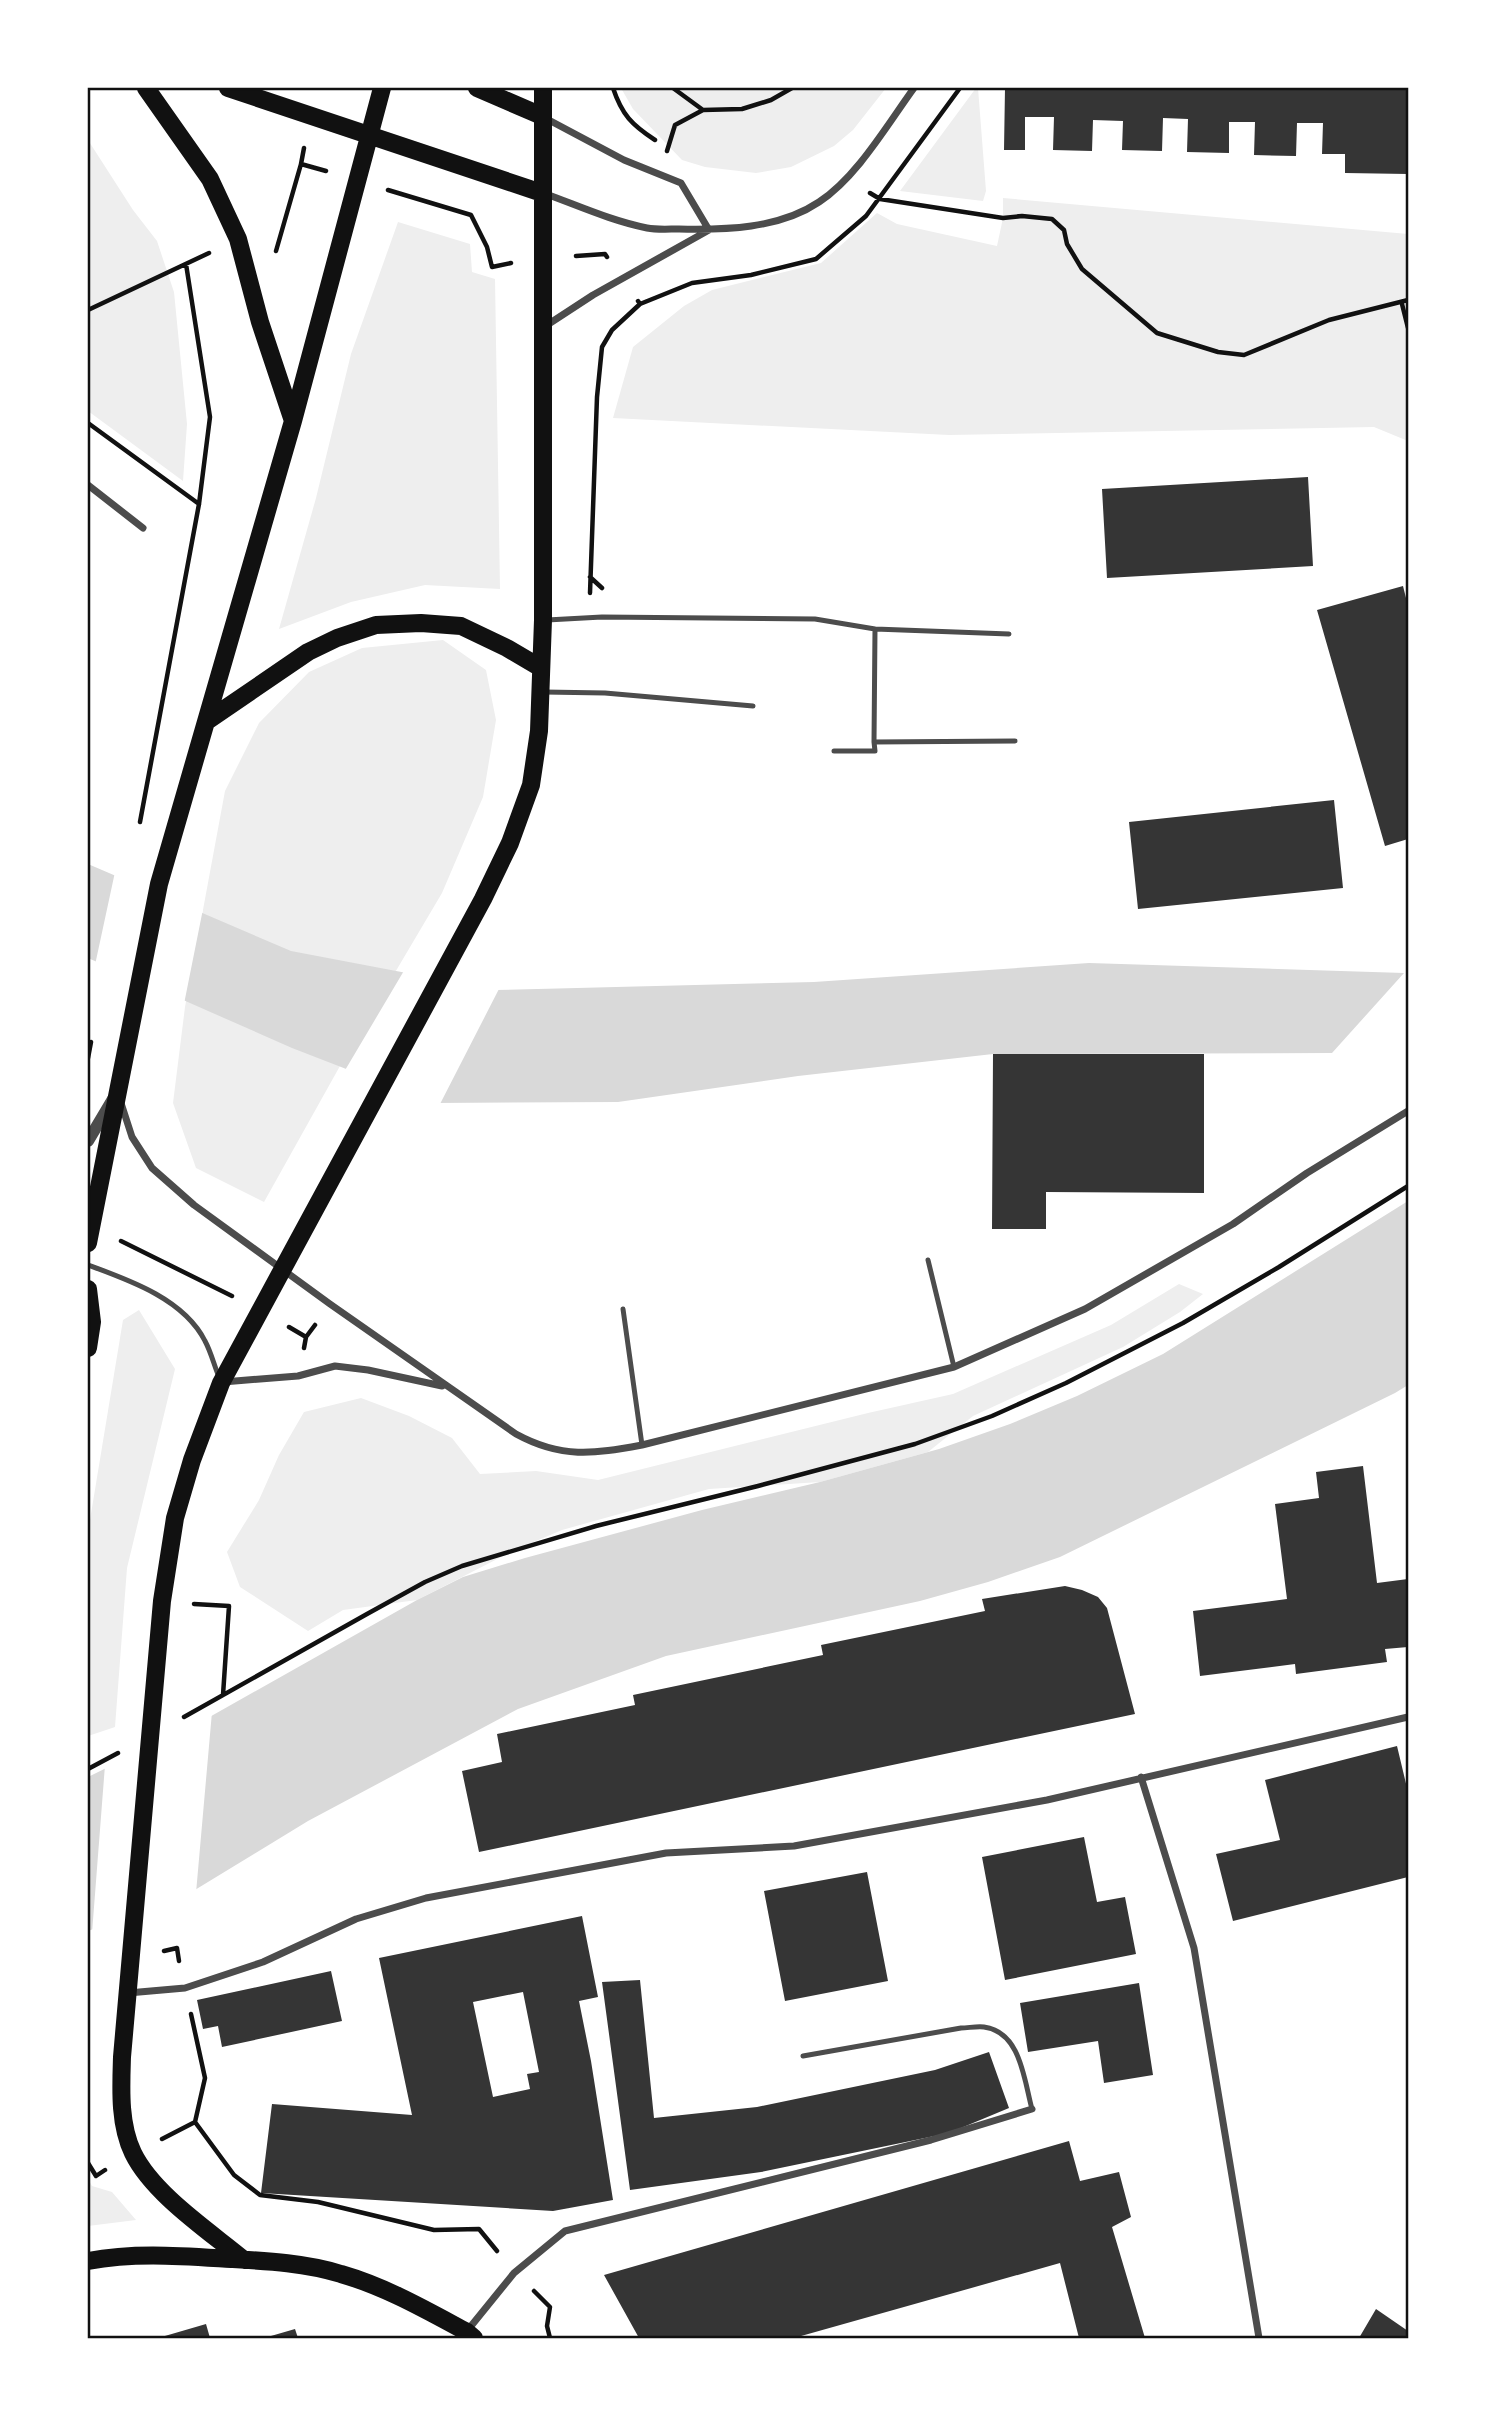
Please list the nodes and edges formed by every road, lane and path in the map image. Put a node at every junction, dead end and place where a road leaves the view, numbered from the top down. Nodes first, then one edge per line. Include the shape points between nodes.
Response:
1 (146, 88) edge
2 (228, 88) edge
3 (382, 88) edge
4 (477, 88) edge
5 (543, 88) edge
6 (613, 88) edge
7 (673, 88) edge
8 (792, 88) edge
9 (914, 88) edge
10 (542, 117) junction
11 (370, 135) junction
12 (668, 147) dead end
13 (847, 177) junction
14 (542, 193) junction
15 (709, 230) junction
16 (1409, 300) edge
17 (640, 304) dead end
18 (1402, 304) junction
19 (88, 310) edge
20 (543, 328) junction
21 (1409, 328) edge
22 (293, 421) junction
23 (88, 423) edge
24 (88, 485) edge
25 (199, 504) junction
26 (143, 528) dead end
27 (590, 617) junction
28 (544, 620) junction
29 (875, 629) junction
30 (1009, 634) dead end
31 (541, 668) junction
32 (541, 692) junction
33 (752, 706) dead end
34 (206, 721) junction
35 (1015, 741) dead end
36 (874, 742) junction
37 (834, 751) dead end
38 (139, 825) dead end
39 (118, 1092) junction
40 (1409, 1111) edge
41 (88, 1141) edge
42 (1409, 1186) edge
43 (89, 1234) edge
44 (928, 1260) dead end
45 (88, 1265) edge
46 (282, 1270) junction
47 (88, 1289) edge
48 (623, 1309) dead end
49 (261, 1311) junction
50 (306, 1337) dead end
51 (88, 1348) edge
52 (954, 1367) junction
53 (221, 1383) junction
54 (446, 1387) junction
55 (642, 1445) junction
56 (162, 1601) junction
57 (223, 1696) junction
58 (1409, 1717) edge
59 (178, 1720) dead end
60 (121, 1751) dead end
61 (88, 1769) edge
62 (1141, 1777) junction
63 (177, 1948) dead end
64 (185, 1988) junction
65 (127, 1993) junction
66 (803, 2056) dead end
67 (1032, 2109) joint
68 (244, 2260) junction
69 (88, 2261) edge
70 (514, 2273) junction
71 (469, 2336) edge
72 (550, 2339) edge
73 (1259, 2339) edge

1 - 22 main road via 211,179 238,239
2 - 11 main road
3 - 11 main road
4 - 10 main road
5 - 10 main road
6 - 12 path via 620,109 632,123
7 - 8 path via 703,110 742,109
9 - 13 street
10 - 14 main road
10 - 15 street via 624,160 681,183
11 - 14 main road
11 - 22 main road
13 - 15 street via 819,202 794,215 760,225
13 - 18 path via 880,200 1003,218 1052,219 1064,230 1082,269 1157,333 1218,352 1244,355 1329,320
14 - 15 street via 650,228
14 - 20 main road
15 - 20 street
16 - 18 path
17 - 27 path via 611,330 602,347
18 - 21 path
19 - 25 path via 186,264 210,417
20 - 28 main road
22 - 34 main road
23 - 25 path
24 - 26 street
25 - 38 path
27 - 28 lane
27 - 29 lane via 815,618
28 - 31 main road
29 - 30 lane
29 - 36 lane
31 - 32 main road
31 - 34 main road via 461,626 376,625 308,652
32 - 33 lane
32 - 46 main road via 527,796 505,854
34 - 39 main road via 159,884
35 - 36 lane
36 - 37 lane via 875,751
39 - 41 street
39 - 43 main road
39 - 46 street via 132,1137 152,1168
40 - 52 street via 1233,1224 1085,1309
42 - 57 path via 1183,1324 992,1416 915,1444 596,1526 462,1566 390,1601
43 - 49 path
44 - 52 lane
45 - 53 lane via 132,1281 182,1311 205,1339
46 - 49 main road
46 - 54 street
47 - 51 main road via 92,1322
48 - 55 lane
49 - 50 path
49 - 53 main road
52 - 55 street
53 - 54 street via 298,1376 335,1366
53 - 56 main road via 175,1518
54 - 55 street via 516,1434 554,1450 597,1453
56 - 57 path via 229,1606
56 - 65 main road
57 - 59 path
58 - 62 street
60 - 61 path
62 - 64 street via 1047,1800 794,1846 666,1853 426,1898 356,1919 263,1962
62 - 73 street via 1194,1948
63 - 64 path
64 - 65 street
64 - 70 path via 205,2078 195,2122 234,2175 260,2195 318,2202 434,2230 479,2229
65 - 68 main road via 121,2093 124,2126 133,2153 168,2199
66 - 67 lane via 984,2027 1014,2045
67 - 70 street via 931,2140 565,2231
68 - 69 main road via 165,2255
68 - 71 main road via 341,2274 412,2302
70 - 71 street
70 - 72 path via 551,2307

